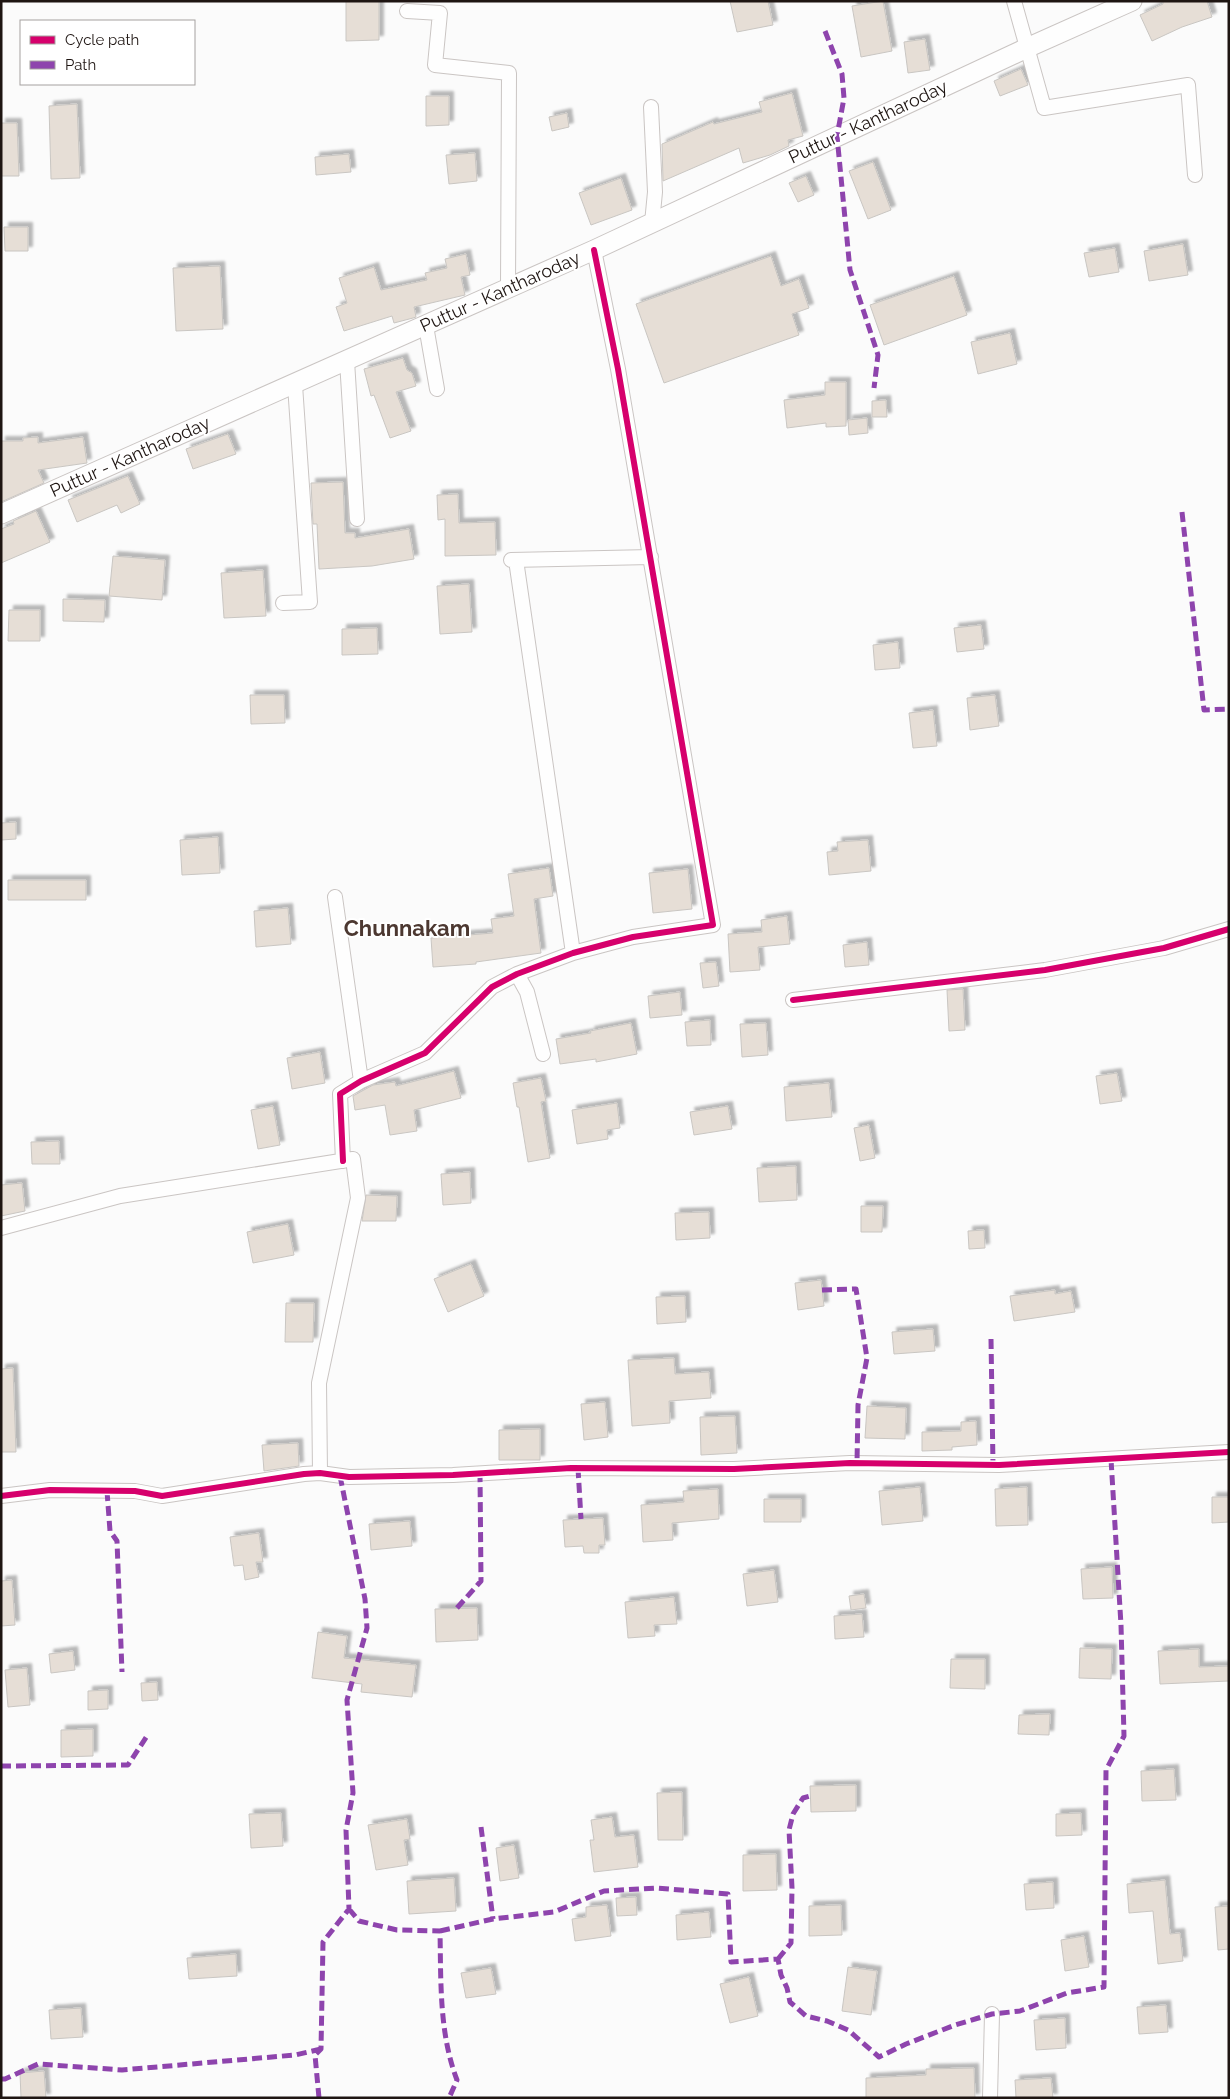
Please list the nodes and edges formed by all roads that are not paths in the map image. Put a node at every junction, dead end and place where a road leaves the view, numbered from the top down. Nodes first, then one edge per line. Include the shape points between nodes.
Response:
1 (1014, 1) edge
2 (1132, 1) edge
3 (407, 11) dead end
4 (1029, 47) junction
5 (651, 107) dead end
6 (1195, 175) dead end
7 (652, 223) junction
8 (594, 250) junction
9 (508, 288) junction
10 (426, 326) junction
11 (347, 361) junction
12 (295, 385) junction
13 (437, 389) dead end
14 (1, 514) edge
15 (357, 519) dead end
16 (651, 557) junction
17 (283, 603) dead end
18 (335, 897) dead end
19 (1229, 929) edge
20 (572, 953) junction
21 (517, 974) junction
22 (793, 1000) dead end
23 (543, 1054) dead end
24 (361, 1081) junction
25 (343, 1161) junction
26 (1, 1228) edge
27 (1229, 1452) edge
28 (320, 1473) junction
29 (1, 1496) edge
30 (992, 2014) dead end
31 (990, 2098) edge

1 - 4 street
2 - 4 main road, Puttur - Kantharoday
3 - 9 street via 440,13 435,65 509,73
4 - 6 street via 1044,108 1188,85
4 - 7 main road, Puttur - Kantharoday
5 - 7 street via 655,192
7 - 8 main road, Puttur - Kantharoday
8 - 9 main road, Puttur - Kantharoday
8 - 16 street
9 - 10 main road, Puttur - Kantharoday
10 - 11 main road, Puttur - Kantharoday
10 - 13 street
11 - 12 main road, Puttur - Kantharoday
11 - 15 street
12 - 14 main road, Puttur - Kantharoday
12 - 17 street via 310,602
16 - 20 street via 713,925 633,937
16 - 20 street via 514,560
18 - 24 street
19 - 22 street via 1164,948 1045,970
20 - 21 street
21 - 23 street via 527,992
21 - 24 street via 492,987 425,1053
24 - 25 street via 340,1094
25 - 26 street via 120,1196
25 - 28 street via 353,1159 358,1198 319,1383
27 - 28 street via 999,1465 850,1462 734,1469 571,1468 454,1476 349,1477
28 - 29 street via 162,1496 135,1491 50,1490
30 - 31 street

